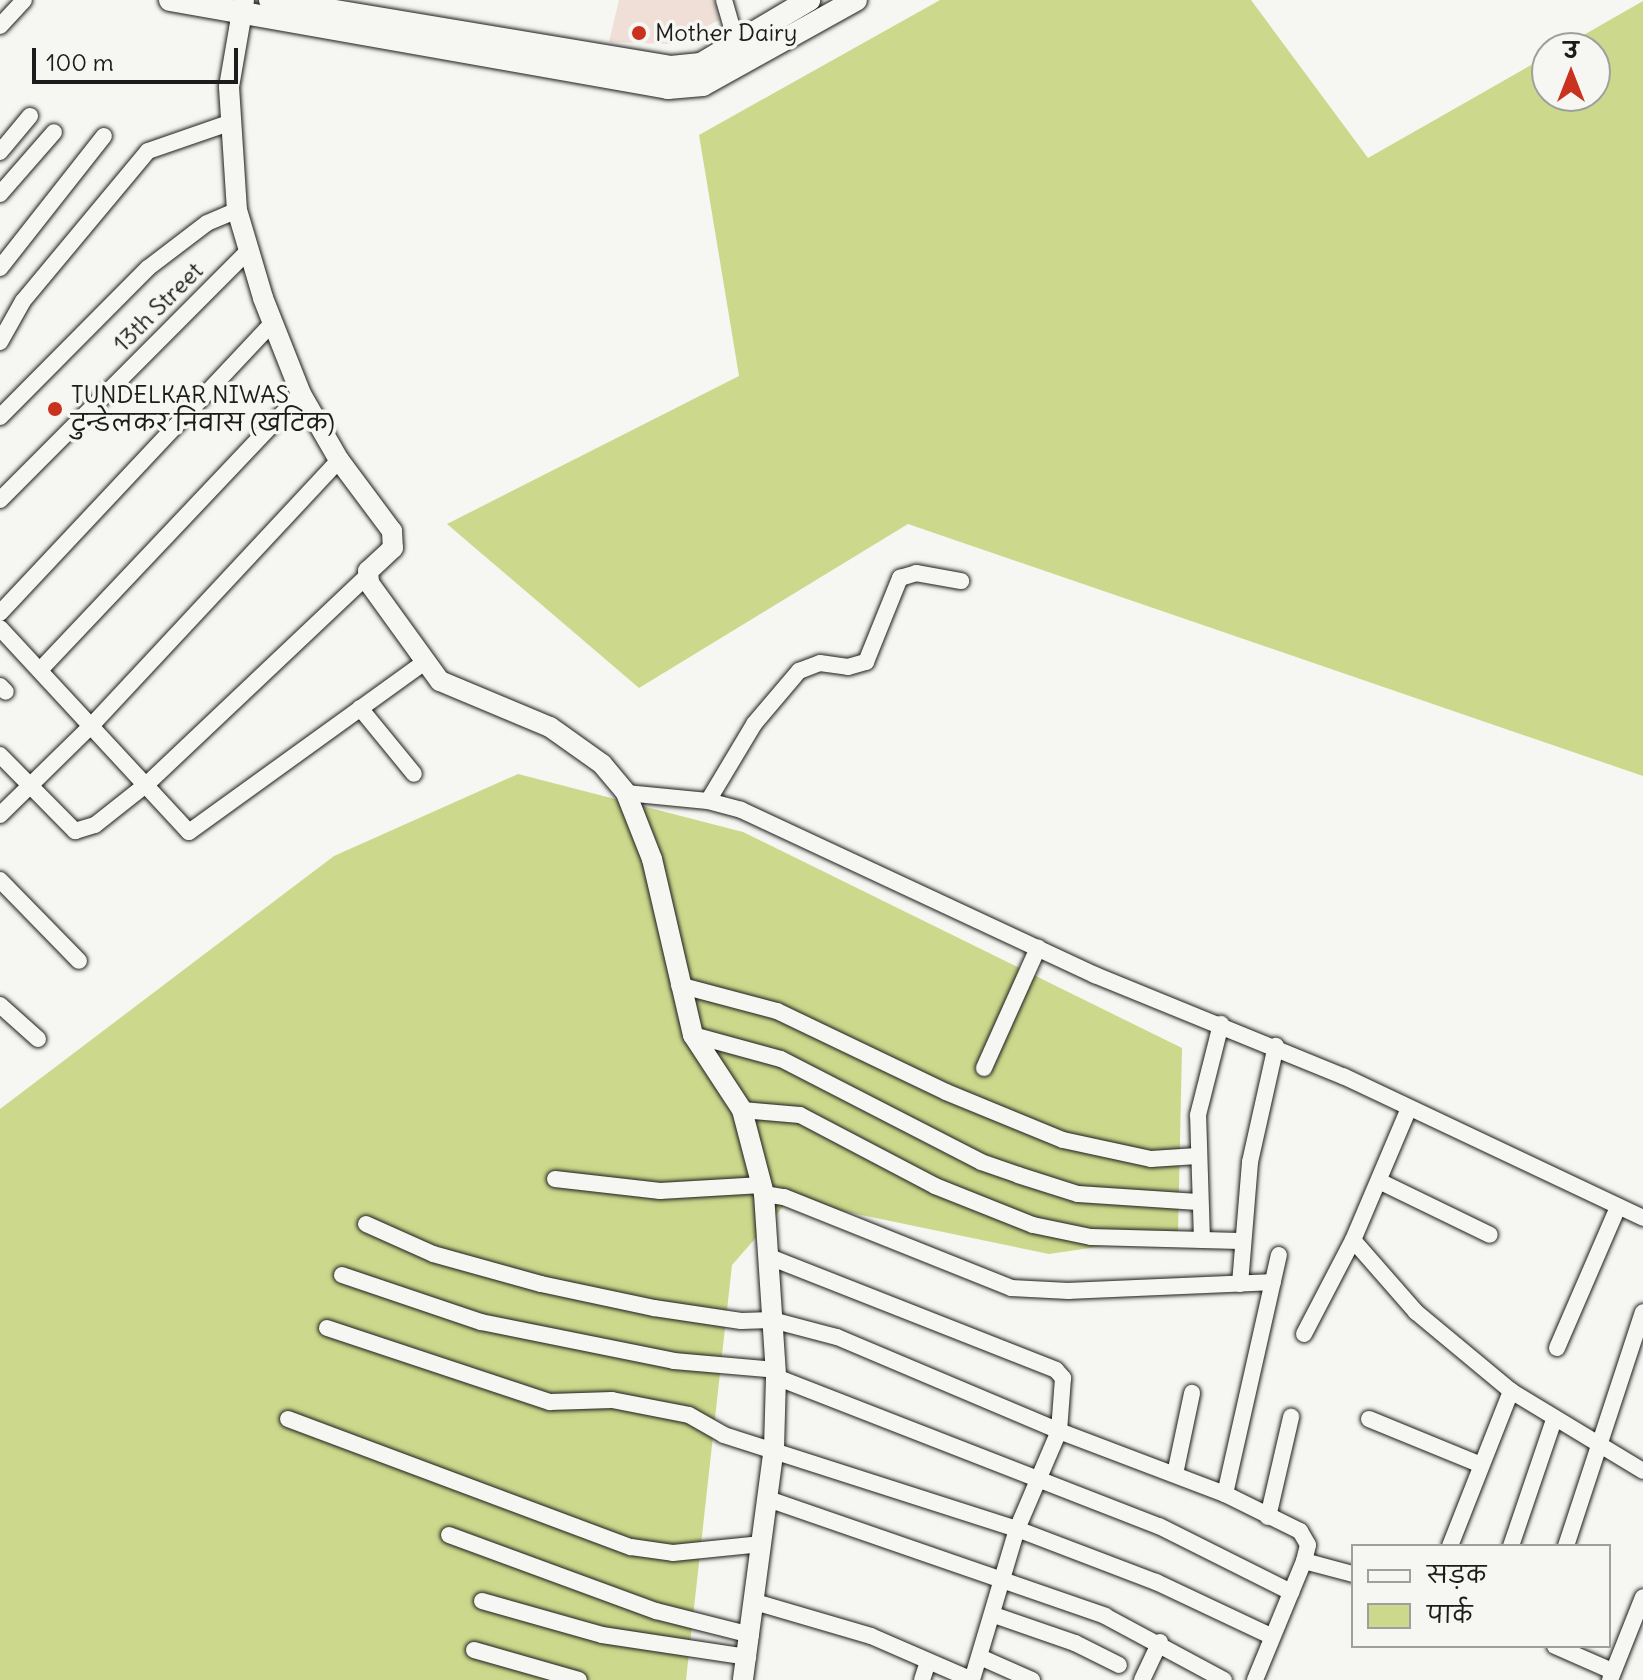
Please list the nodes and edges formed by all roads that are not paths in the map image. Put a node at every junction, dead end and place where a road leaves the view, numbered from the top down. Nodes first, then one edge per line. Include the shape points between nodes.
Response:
1 (24, 0) edge
2 (170, 0) edge
3 (270, 0) edge
4 (724, 0) edge
5 (809, 0) edge
6 (856, 0) edge
7 (243, 7) edge
8 (0, 26) edge
9 (739, 52) junction
10 (30, 116) dead end
11 (229, 123) junction
12 (54, 132) dead end
13 (104, 136) dead end
14 (0, 152) edge
15 (0, 194) edge
16 (237, 210) junction
17 (249, 250) junction
18 (0, 268) edge
19 (272, 323) junction
20 (0, 342) edge
21 (301, 394) junction
22 (0, 417) edge
23 (339, 460) junction
24 (0, 500) edge
25 (367, 576) junction
26 (961, 581) dead end
27 (0, 613) edge
28 (0, 628) edge
29 (425, 662) junction
30 (40, 670) junction
31 (360, 708) junction
32 (91, 726) junction
33 (0, 755) edge
34 (414, 774) dead end
35 (147, 784) junction
36 (30, 785) junction
37 (626, 793) junction
38 (708, 801) junction
39 (1, 813) edge
40 (0, 880) edge
41 (1038, 948) junction
42 (79, 961) dead end
43 (679, 985) junction
44 (0, 1005) edge
45 (1221, 1024) junction
46 (693, 1035) junction
47 (38, 1039) dead end
48 (1276, 1046) junction
49 (984, 1068) dead end
50 (1409, 1108) junction
51 (742, 1110) junction
52 (1197, 1156) junction
53 (555, 1179) dead end
54 (1379, 1181) junction
55 (763, 1190) junction
56 (1198, 1202) junction
57 (1618, 1207) junction
58 (1643, 1218) edge
59 (366, 1224) dead end
60 (1490, 1235) dead end
61 (1202, 1240) junction
62 (1353, 1240) junction
63 (1240, 1241) junction
64 (1279, 1255) dead end
65 (772, 1258) junction
66 (342, 1275) dead end
67 (1273, 1282) junction
68 (1240, 1284) junction
69 (1643, 1312) edge
70 (772, 1320) junction
71 (327, 1328) dead end
72 (1304, 1334) dead end
73 (1557, 1348) dead end
74 (776, 1374) junction
75 (1511, 1391) junction
76 (1192, 1393) dead end
77 (1291, 1417) dead end
78 (288, 1419) dead end
79 (1369, 1419) dead end
80 (1554, 1420) junction
81 (1059, 1431) junction
82 (1598, 1445) junction
83 (774, 1447) junction
84 (1481, 1465) junction
85 (1643, 1471) edge
86 (1175, 1474) junction
87 (1037, 1481) junction
88 (1225, 1494) junction
89 (768, 1499) junction
90 (1268, 1517) junction
91 (1017, 1529) junction
92 (449, 1535) dead end
93 (762, 1544) junction
94 (1451, 1544) edge
95 (1512, 1544) edge
96 (1567, 1544) edge
97 (1304, 1561) junction
98 (1351, 1573) edge
99 (1005, 1582) junction
100 (1291, 1592) junction
101 (1643, 1597) edge
102 (482, 1601) dead end
103 (755, 1602) junction
104 (994, 1615) junction
105 (751, 1635) junction
106 (1271, 1636) junction
107 (1160, 1642) junction
108 (1559, 1648) edge
109 (474, 1650) dead end
110 (748, 1657) junction
111 (980, 1657) junction
112 (928, 1662) junction
113 (1119, 1665) dead end
114 (1611, 1676) edge
115 (579, 1680) edge
116 (743, 1680) edge
117 (922, 1680) edge
118 (972, 1680) edge
119 (1032, 1680) edge
120 (1142, 1680) edge
121 (1224, 1680) edge
122 (1255, 1680) edge

1 - 8 street
2 - 7 main road
3 - 9 main road via 671,67
4 - 9 street
5 - 9 main road
6 - 9 main road
7 - 9 main road via 668,88 703,85
7 - 11 street via 229,87
10 - 14 street
11 - 16 street
11 - 20 street via 148,151 23,301
12 - 15 street
13 - 18 street
16 - 17 street
16 - 22 street via 207,223 148,268
17 - 19 street
17 - 24 street, 13th Street
19 - 21 street
19 - 27 street
21 - 23 street
21 - 30 street
23 - 25 street via 392,531 393,548
23 - 32 street
25 - 29 street
25 - 35 street
26 - 38 street via 916,573 900,578 866,662 848,667 820,663 799,671 754,724
28 - 30 street
29 - 31 street
29 - 37 street via 440,681 550,727 602,764
30 - 32 street
31 - 34 street
31 - 35 street via 195,830 184,827
32 - 35 street
32 - 36 street
33 - 36 street
35 - 36 street via 95,825 75,831
36 - 39 street
37 - 38 street
37 - 43 street via 644,830
38 - 41 street via 741,810
40 - 42 street
41 - 45 street
41 - 49 street
43 - 46 street
43 - 52 street via 777,1011 946,1092 1063,1140 1151,1159
44 - 47 street
45 - 48 street
45 - 52 street via 1198,1115
46 - 51 street
46 - 56 street via 781,1059 981,1162 1018,1175 1078,1194
48 - 50 street
48 - 63 street via 1250,1162
50 - 54 street
50 - 57 street
51 - 55 street
51 - 61 street via 800,1115 935,1186 1033,1225 1091,1237
52 - 56 street
53 - 55 street via 660,1191
54 - 60 street
54 - 62 street
55 - 65 street
55 - 68 street via 1011,1288 1069,1291
56 - 61 street
57 - 58 street
57 - 73 street
59 - 70 street via 433,1254 541,1284 654,1308 741,1321
61 - 63 street
62 - 72 street
62 - 75 street via 1416,1312
63 - 68 street
64 - 67 street
65 - 70 street
65 - 81 street via 1056,1370 1066,1387
66 - 74 street via 481,1322 674,1361
67 - 68 street
67 - 88 street
69 - 82 street
70 - 74 street
70 - 81 street via 837,1337
71 - 83 street via 550,1402 612,1400 667,1410 689,1415 724,1435
74 - 83 street
74 - 87 street
75 - 80 street
75 - 84 street
76 - 86 street
77 - 90 street
78 - 93 street via 631,1547 673,1553
79 - 84 street
80 - 82 street
80 - 95 street
81 - 86 street
81 - 87 street
82 - 85 street
82 - 96 street
83 - 89 street
83 - 91 street
84 - 94 street
86 - 88 street
87 - 91 street
87 - 100 street via 1159,1526
88 - 90 street
89 - 93 street
89 - 99 street
90 - 97 street via 1305,1537
91 - 99 street
91 - 106 street via 1156,1582
92 - 105 street via 656,1611
93 - 103 street
97 - 98 street
97 - 100 street
99 - 104 street
99 - 107 street via 1105,1616
100 - 106 street
101 - 114 street
102 - 110 street via 602,1635
103 - 105 street
103 - 112 street via 871,1636
104 - 111 street
104 - 113 street via 1075,1643
105 - 110 street
106 - 122 street
107 - 120 street
107 - 121 street
108 - 114 street
109 - 115 street
110 - 116 street
111 - 118 street
111 - 119 street
112 - 117 street
112 - 118 street

